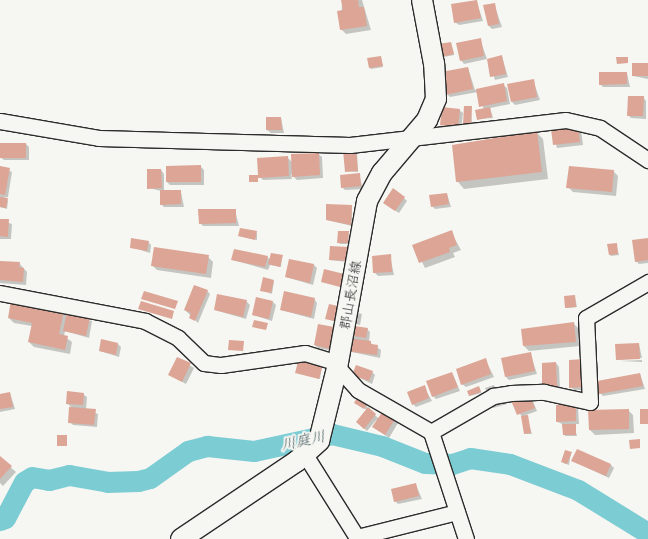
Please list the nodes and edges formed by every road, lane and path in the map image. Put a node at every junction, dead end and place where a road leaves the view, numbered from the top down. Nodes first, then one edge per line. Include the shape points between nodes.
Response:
1 (422, 0) edge
2 (0, 121) edge
3 (413, 139) junction
4 (648, 160) edge
5 (648, 282) edge
6 (0, 293) edge
7 (337, 368) junction
8 (433, 438) junction
9 (305, 451) junction
10 (457, 512) junction
11 (357, 538) edge
12 (182, 539) edge
13 (466, 539) edge

1 - 3 main road, 郡山長沼線 via 434,64 436,99
2 - 3 street via 99,138 350,145
3 - 4 street via 566,120 600,128
3 - 7 main road, 郡山長沼線 via 382,173 367,200
5 - 8 street via 586,318 590,402 544,392 494,396
6 - 7 street via 145,321 178,338 204,363 221,365 306,353 332,361
7 - 8 street via 358,390
7 - 9 main road, 郡山長沼線 via 327,419 319,441
8 - 10 street
9 - 11 street
9 - 12 main road, 郡山長沼線 via 298,460
10 - 11 street
10 - 13 street

